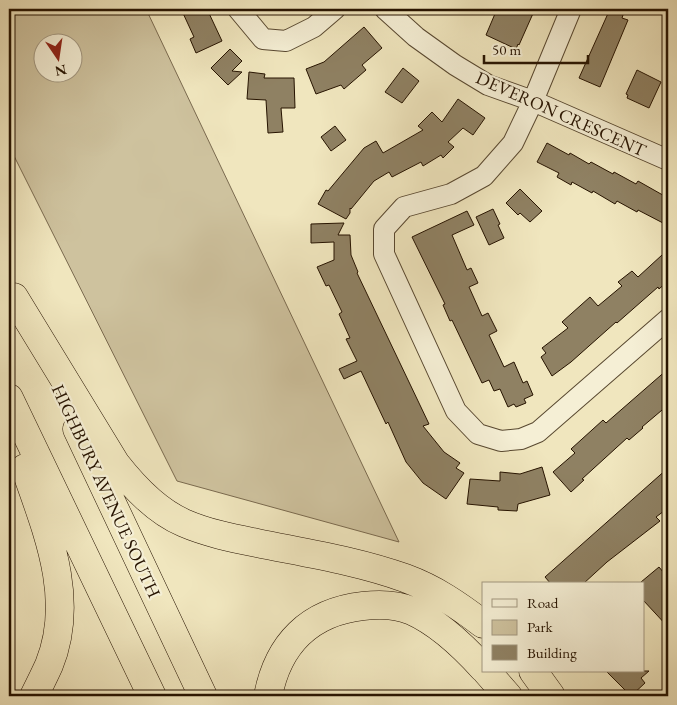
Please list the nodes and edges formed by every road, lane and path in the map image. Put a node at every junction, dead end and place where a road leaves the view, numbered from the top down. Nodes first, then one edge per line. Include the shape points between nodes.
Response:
1 (238, 9) edge
2 (335, 9) edge
3 (385, 9) edge
4 (571, 9) edge
5 (533, 101) junction
6 (668, 160) edge
7 (12, 291) edge
8 (668, 319) edge
9 (9, 398) edge
10 (9, 421) edge
11 (482, 623) edge
12 (482, 667) edge
13 (487, 672) edge
14 (534, 672) edge
15 (34, 696) edge
16 (152, 696) edge
17 (203, 696) edge
18 (268, 696) edge
19 (508, 696) edge
20 (551, 696) edge

1 - 2 street via 263,39 286,41 314,27
3 - 5 street, DEVERON CRESCENT via 416,37 454,64 488,85
4 - 5 street
5 - 6 street, DEVERON CRESCENT
5 - 8 street via 513,143 484,176 451,194 404,208 384,229 384,254 456,411 478,434 501,442 538,432
7 - 11 highway via 116,464 131,483 162,510 183,523 214,534 359,564 406,578 450,599
7 - 17 highway, HIGHBURY AVENUE SOUTH
9 - 16 highway
10 - 15 highway via 49,536 61,600 58,632 49,664
12 - 18 highway via 435,624 410,611 386,605 354,607 322,616 296,636 278,664
13 - 19 highway
14 - 20 highway

